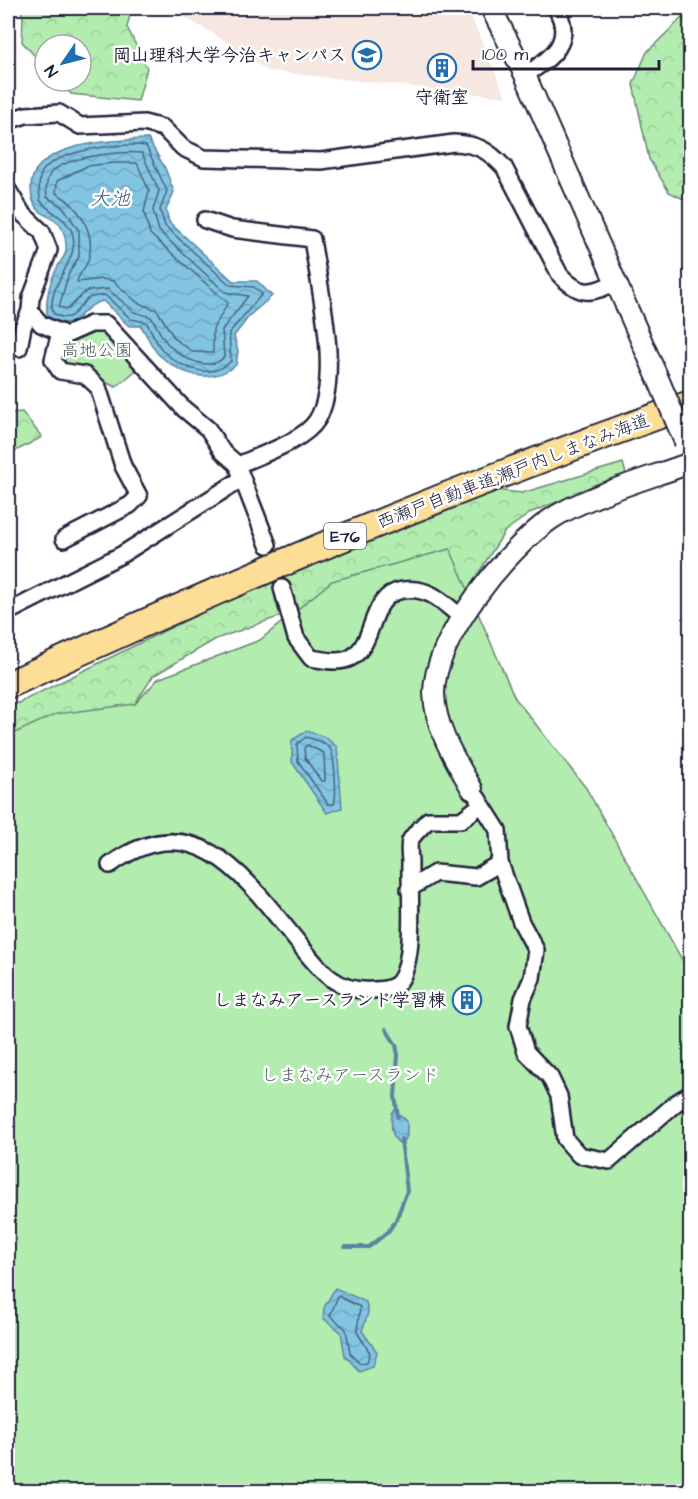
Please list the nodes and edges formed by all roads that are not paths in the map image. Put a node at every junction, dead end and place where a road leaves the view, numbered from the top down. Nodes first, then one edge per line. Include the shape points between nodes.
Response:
1 (491, 8) edge
2 (556, 8) edge
3 (525, 75) junction
4 (8, 121) edge
5 (10, 200) edge
6 (205, 220) dead end
7 (616, 282) junction
8 (30, 311) junction
9 (60, 332) junction
10 (19, 348) dead end
11 (690, 404) edge
12 (688, 448) edge
13 (690, 463) edge
14 (239, 472) junction
15 (64, 539) dead end
16 (268, 545) dead end
17 (282, 588) dead end
18 (8, 612) edge
19 (462, 618) junction
20 (8, 685) edge
21 (476, 797) junction
22 (500, 863) junction
23 (110, 865) dead end
24 (409, 889) junction
25 (690, 1094) edge

1 - 3 street
2 - 3 street via 563,20 562,38 553,57
3 - 7 street
4 - 7 street via 26,115 59,113 80,126 144,123 163,128 183,148 204,158 321,161 454,143 473,144 490,152 504,167 560,275 573,289 589,292
5 - 8 street via 42,232 49,250
6 - 14 street via 232,229 312,239 327,332 328,393 317,421 296,439
7 - 12 street, bridge
8 - 9 street via 41,324
8 - 10 street
9 - 14 street via 66,335 91,324 106,324 184,410 208,429
9 - 15 street via 53,360 60,371 86,375 98,387 123,466 139,496
11 - 20 highway, 西瀬戸自動車道;瀬戸内しまなみ海道 / E76 via 422,504 261,571
13 - 19 street via 552,518 498,567
14 - 16 street
14 - 18 street via 121,555
17 - 19 street via 296,638 311,657 333,661 351,658 358,651 380,605 393,591 418,587 438,597
19 - 21 street via 445,646 434,692 445,741
21 - 22 street via 498,830
21 - 24 street via 461,820 428,820 410,840
22 - 24 street via 476,877 435,873
22 - 25 street via 521,922 536,950 518,1026 526,1052 550,1077 559,1096 565,1138 579,1155 609,1161
23 - 24 street via 155,842 180,842 204,848 235,870 326,976 349,989 364,991 394,986 404,974 408,961

